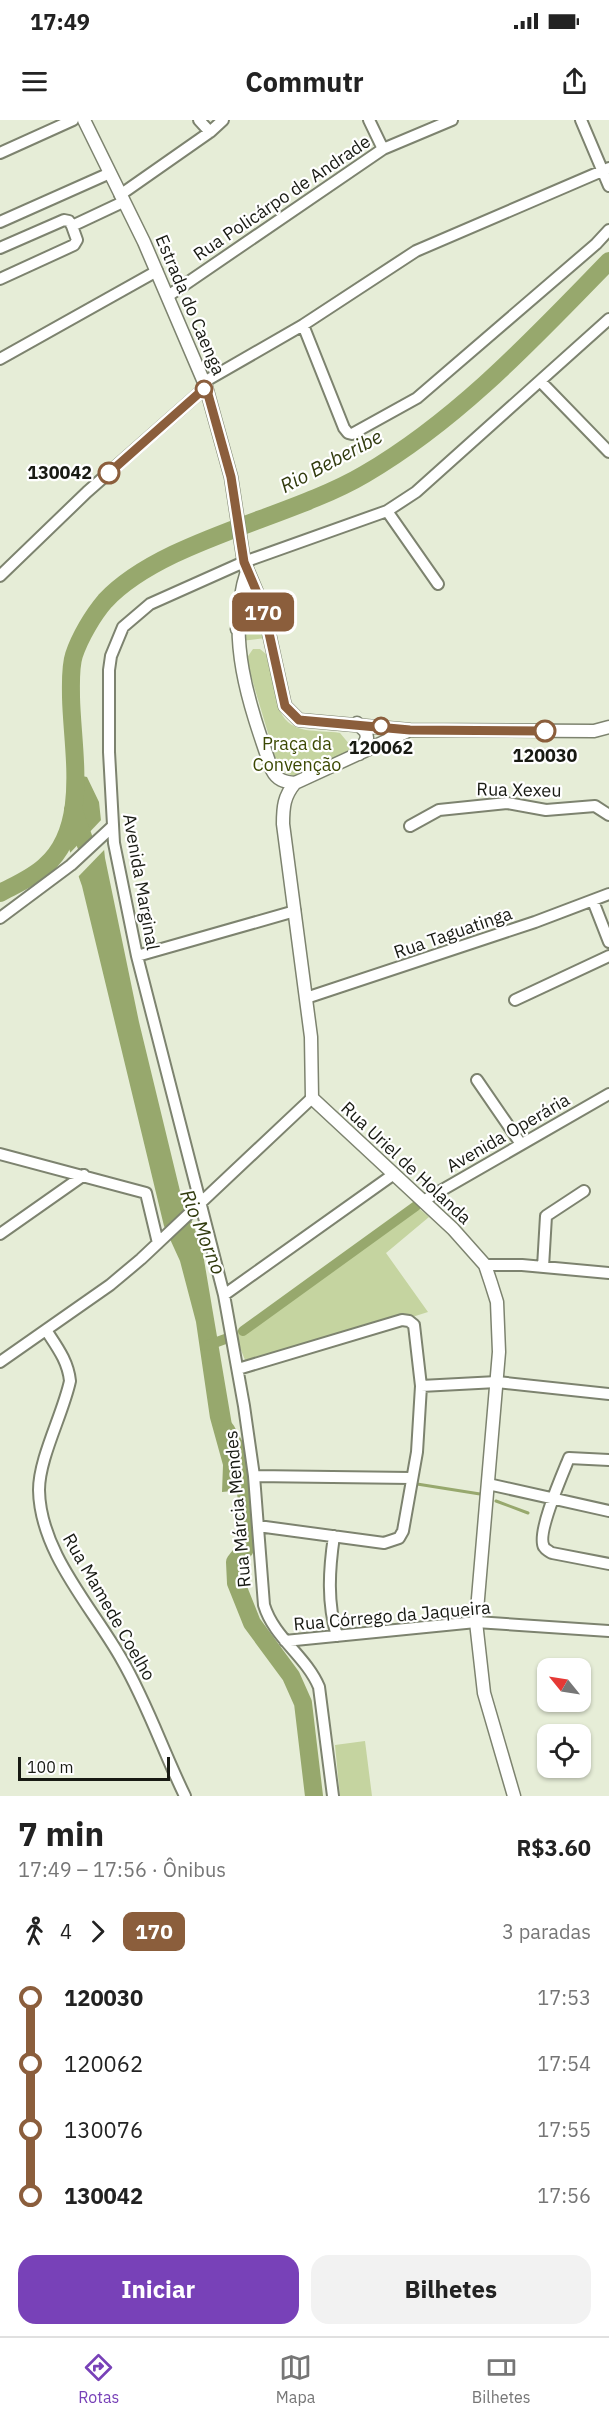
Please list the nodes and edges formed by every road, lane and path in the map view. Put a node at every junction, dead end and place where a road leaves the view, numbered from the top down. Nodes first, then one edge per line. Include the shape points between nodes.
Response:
1 (73, 120) edge
2 (84, 120) edge
3 (199, 120) edge
4 (223, 120) edge
5 (369, 120) edge
6 (452, 120) edge
7 (581, 120) edge
8 (210, 132) junction
9 (383, 149) junction
10 (0, 153) edge
11 (606, 170) edge
12 (110, 173) junction
13 (609, 186) edge
14 (122, 198) junction
15 (0, 222) edge
16 (72, 226) junction
17 (609, 230) edge
18 (0, 248) edge
19 (157, 271) junction
20 (0, 279) edge
21 (168, 296) junction
22 (609, 319) edge
23 (303, 325) junction
24 (0, 359) edge
25 (541, 382) junction
26 (205, 385) junction
27 (609, 452) edge
28 (387, 510) junction
29 (245, 567) junction
30 (1, 574) edge
31 (438, 584) dead end
32 (267, 624) junction
33 (237, 630) junction
34 (357, 723) junction
35 (609, 727) edge
36 (410, 730) junction
37 (358, 755) junction
38 (295, 783) junction
39 (609, 815) edge
40 (410, 826) dead end
41 (110, 829) junction
42 (609, 894) edge
43 (593, 901) junction
44 (295, 911) junction
45 (0, 918) edge
46 (609, 942) edge
47 (137, 956) junction
48 (609, 956) edge
49 (306, 998) junction
50 (515, 1000) dead end
51 (477, 1080) dead end
52 (609, 1094) edge
53 (312, 1098) junction
54 (521, 1144) junction
55 (0, 1154) edge
56 (394, 1174) junction
57 (84, 1175) junction
58 (584, 1191) dead end
59 (423, 1201) junction
60 (196, 1208) junction
61 (0, 1234) edge
62 (162, 1240) junction
63 (484, 1265) junction
64 (543, 1267) junction
65 (609, 1273) edge
66 (224, 1295) junction
67 (46, 1330) junction
68 (0, 1362) edge
69 (238, 1369) junction
70 (497, 1382) junction
71 (421, 1386) junction
72 (609, 1394) edge
73 (609, 1460) edge
74 (254, 1476) junction
75 (411, 1478) junction
76 (488, 1484) junction
77 (553, 1498) junction
78 (609, 1511) edge
79 (258, 1526) junction
80 (334, 1536) junction
81 (609, 1564) edge
82 (476, 1623) junction
83 (609, 1631) edge
84 (337, 1636) junction
85 (285, 1641) junction
86 (185, 1796) edge
87 (333, 1796) edge
88 (514, 1796) edge

1 - 10 street
2 - 12 main road, Estrada do Caenga
3 - 8 street
4 - 8 street
5 - 9 street
6 - 9 street, Rua Policárpo de Andrade
7 - 11 street
8 - 14 street
9 - 21 street, Rua Policárpo de Andrade
11 - 13 street
11 - 23 street via 416,251
12 - 14 main road, Estrada do Caenga
12 - 15 street
14 - 16 street
14 - 19 main road, Estrada do Caenga
16 - 18 street via 64,220
16 - 20 street via 77,240 74,245
17 - 23 street via 410,403 352,434 344,428
19 - 21 main road, Estrada do Caenga
19 - 24 street
21 - 26 main road, Estrada do Caenga
22 - 25 street, Avenida Marginal
23 - 26 street
25 - 27 street
25 - 28 street, Avenida Marginal via 416,492
26 - 29 main road, Estrada do Caenga via 231,477
26 - 30 street
28 - 29 street, Avenida Marginal
28 - 31 street
29 - 32 main road
29 - 33 main road
29 - 41 street, Avenida Marginal via 150,604 130,618 120,634 111,656 108,683
32 - 33 main road via 253,616 246,618
32 - 34 main road via 285,706 299,720
33 - 38 main road via 244,681 272,770 283,782
34 - 36 main road
34 - 37 main road via 367,738
35 - 36 main road via 594,731
36 - 37 main road
37 - 38 main road
38 - 44 main road via 283,806 283,824
39 - 40 street, Rua Xexeu via 595,806 546,810 507,803 439,810
41 - 45 street via 71,865
41 - 47 street, Avenida Marginal
42 - 43 street, Rua Taguatinga
43 - 46 street
43 - 49 street, Rua Taguatinga
44 - 47 street
44 - 49 main road
47 - 60 street, Avenida Marginal
48 - 50 street
49 - 53 main road via 313,1064
51 - 54 street
52 - 54 street, Avenida Operária
53 - 56 main road, Rua Uriel de Holanda
53 - 60 street
54 - 59 street, Avenida Operária
55 - 57 street
56 - 59 main road, Rua Uriel de Holanda
56 - 66 street
57 - 61 street
57 - 62 street via 147,1193
58 - 64 street via 546,1216
59 - 63 main road, Rua Uriel de Holanda
60 - 62 street
60 - 66 street, Rua Márcia Mendes
62 - 67 street via 110,1285
63 - 64 street
63 - 70 main road, Rua Uriel de Holanda via 497,1302
64 - 65 street
66 - 69 street, Rua Márcia Mendes
67 - 68 street
67 - 86 street, Rua Mamede Coelho via 62,1354 70,1381 39,1488 45,1521 53,1546 136,1686
69 - 71 street via 409,1321 414,1325
69 - 74 street, Rua Márcia Mendes
70 - 71 street
70 - 72 street
70 - 76 main road, Rua Uriel de Holanda
71 - 75 street via 417,1452
73 - 77 street via 569,1458
74 - 75 street
74 - 79 street, Rua Márcia Mendes
75 - 80 street via 399,1538 384,1543
76 - 77 street
76 - 82 main road, Rua Uriel de Holanda
77 - 78 street
77 - 81 street via 542,1539 544,1547 552,1553
79 - 80 street
79 - 85 street, Rua Márcia Mendes via 264,1605
80 - 84 street via 330,1591
82 - 83 street, Rua Córrego da Jaqueira
82 - 84 street, Rua Córrego da Jaqueira
82 - 88 main road, Rua Uriel de Holanda via 484,1693
84 - 85 street, Rua Córrego da Jaqueira
85 - 87 street, Rua Márcia Mendes via 319,1687

